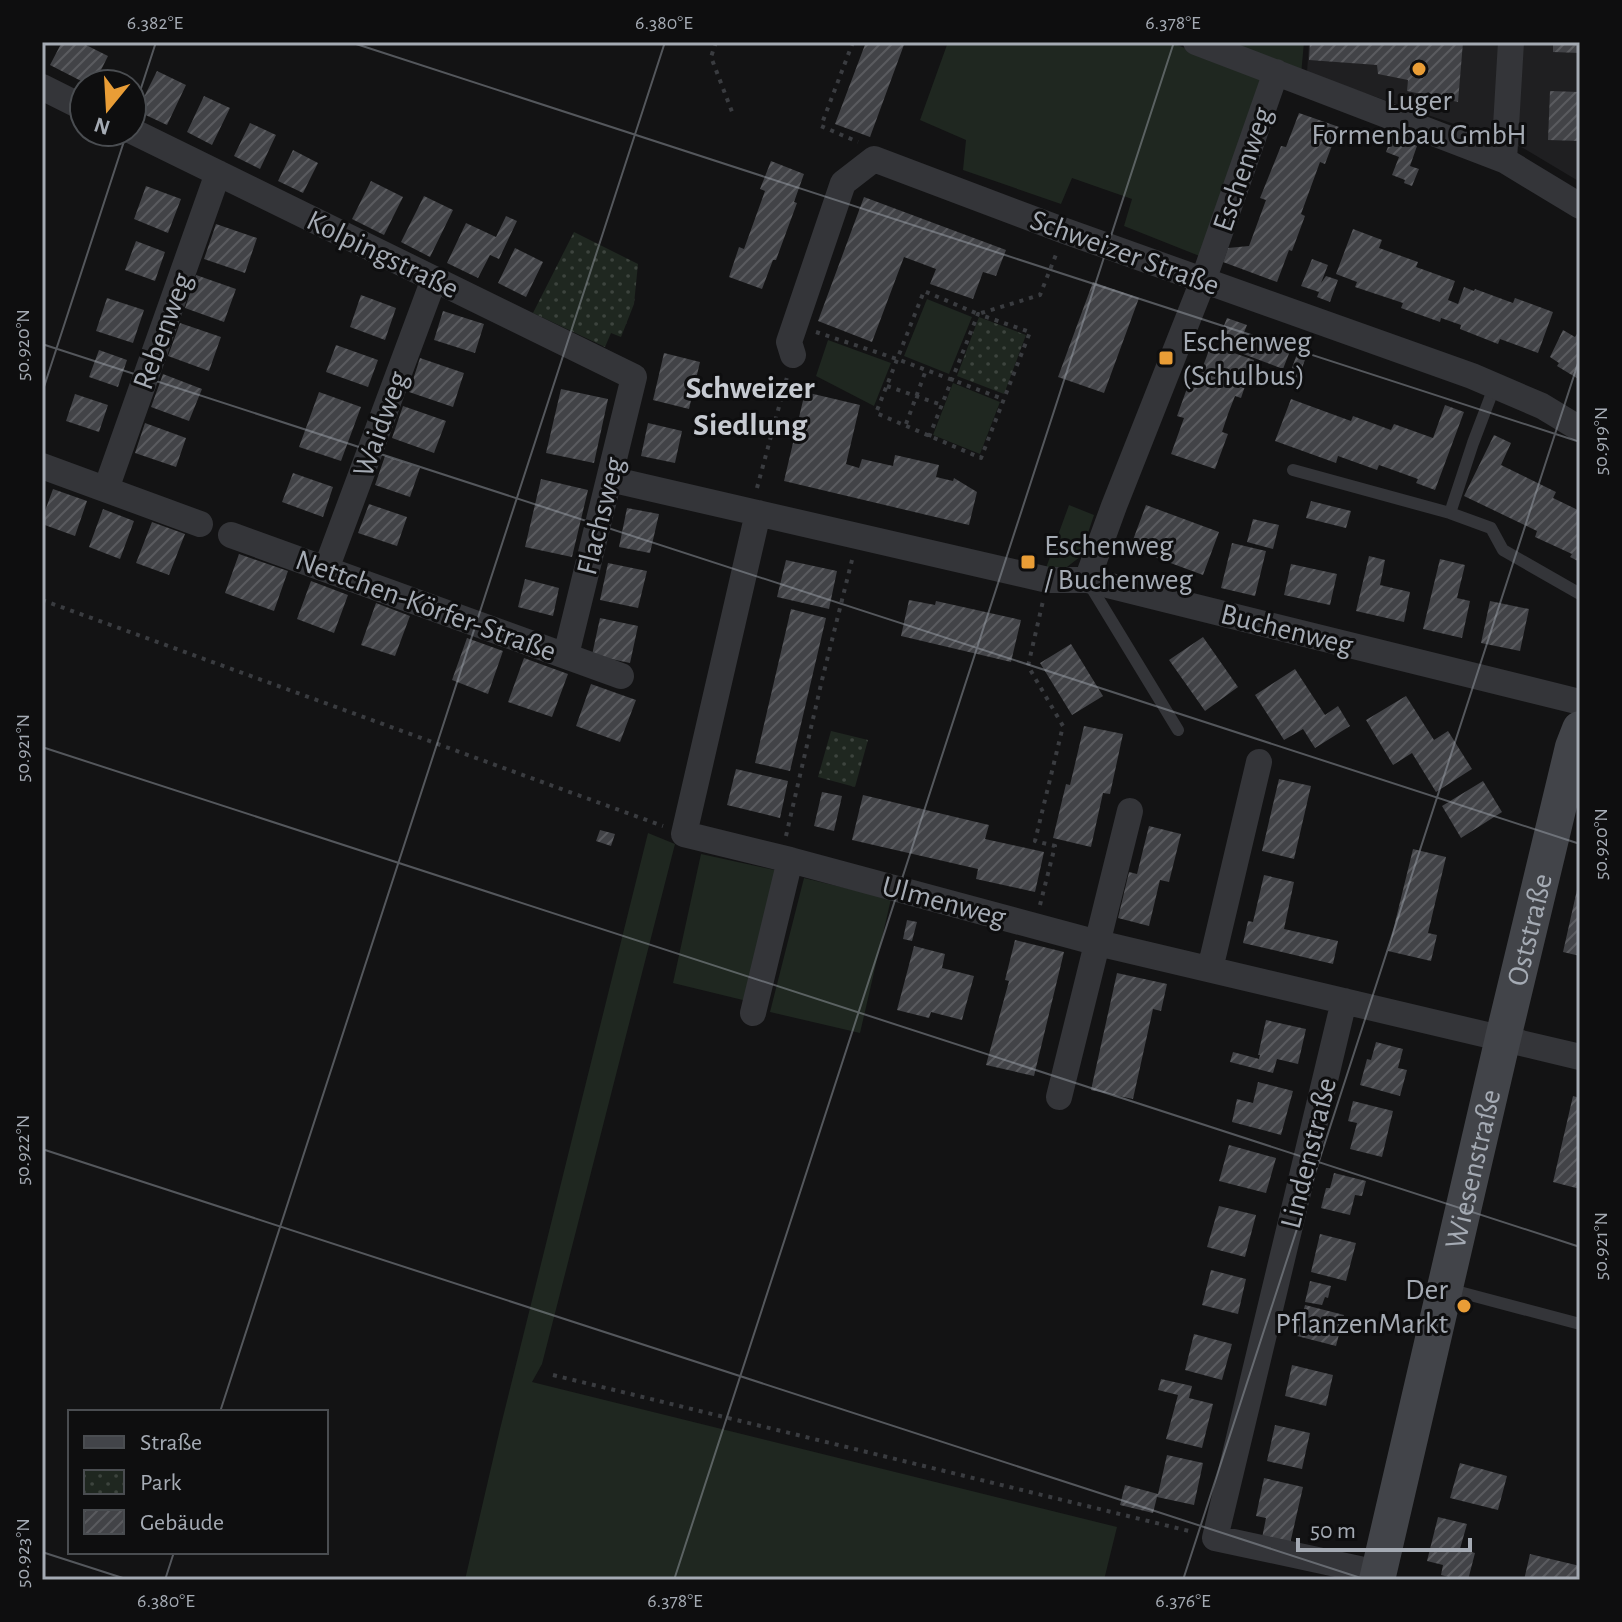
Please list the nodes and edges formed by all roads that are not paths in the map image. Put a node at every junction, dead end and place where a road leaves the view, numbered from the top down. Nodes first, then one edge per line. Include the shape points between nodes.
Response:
1 (1196, 42) edge
2 (1511, 42) edge
3 (1276, 72) junction
4 (42, 87) edge
5 (68, 100) edge
6 (148, 139) edge
7 (1504, 160) junction
8 (218, 173) junction
9 (1580, 206) edge
10 (434, 279) junction
11 (1203, 281) junction
12 (793, 355) road end
13 (634, 377) joint
14 (1495, 385) junction
15 (1580, 429) edge
16 (42, 466) edge
17 (1293, 470) dead end
18 (610, 479) junction
19 (106, 489) junction
20 (754, 512) junction
21 (1450, 513) junction
22 (200, 524) dead end
23 (231, 535) dead end
24 (326, 569) junction
25 (1087, 580) junction
26 (1580, 594) edge
27 (566, 655) junction
28 (621, 676) dead end
29 (1580, 702) edge
30 (1580, 729) edge
31 (1178, 730) dead end
32 (1259, 762) dead end
33 (1130, 811) dead end
34 (786, 858) junction
35 (1098, 943) junction
36 (1210, 969) junction
37 (1344, 1001) junction
38 (753, 1013) dead end
39 (1503, 1038) junction
40 (1580, 1057) edge
41 (1059, 1097) dead end
42 (1445, 1288) junction
43 (1580, 1324) edge
44 (1377, 1577) edge

1 - 3 street
2 - 7 street
3 - 7 street
3 - 11 street, Eschenweg
4 - 5 street
6 - 8 street, Kolpingstraße
7 - 9 street
8 - 10 street, Kolpingstraße
8 - 19 street, Rebenweg
10 - 13 street, Kolpingstraße
10 - 24 street, Waidweg
11 - 12 street, Schweizer Straße via 874,159 843,183 789,342
11 - 14 street, Schweizer Straße
11 - 25 street, Eschenweg
13 - 18 street, Flachsweg
14 - 15 street, Schweizer Straße
14 - 21 lane
16 - 19 street
17 - 21 lane
18 - 20 street, Buchenweg
18 - 27 street, Flachsweg
19 - 22 street
20 - 25 street, Buchenweg via 1048,580
20 - 34 street, Ulmenweg via 684,834
21 - 26 lane via 1491,528 1503,550
23 - 24 street, Nettchen-Körfer-Straße
24 - 27 street, Nettchen-Körfer-Straße
25 - 29 street, Buchenweg
25 - 31 lane
27 - 28 street, Nettchen-Körfer-Straße
30 - 39 main road, Oststraße
32 - 36 street
33 - 35 street
34 - 35 street, Ulmenweg
34 - 38 street
35 - 36 street, Ulmenweg
35 - 41 street
36 - 37 street, Ulmenweg
37 - 39 street, Ulmenweg
37 - 44 street, Lindenstraße via 1215,1538
39 - 40 street, Ulmenweg
39 - 42 main road, Wiesenstraße
42 - 43 lane
42 - 44 main road, Wiesenstraße

